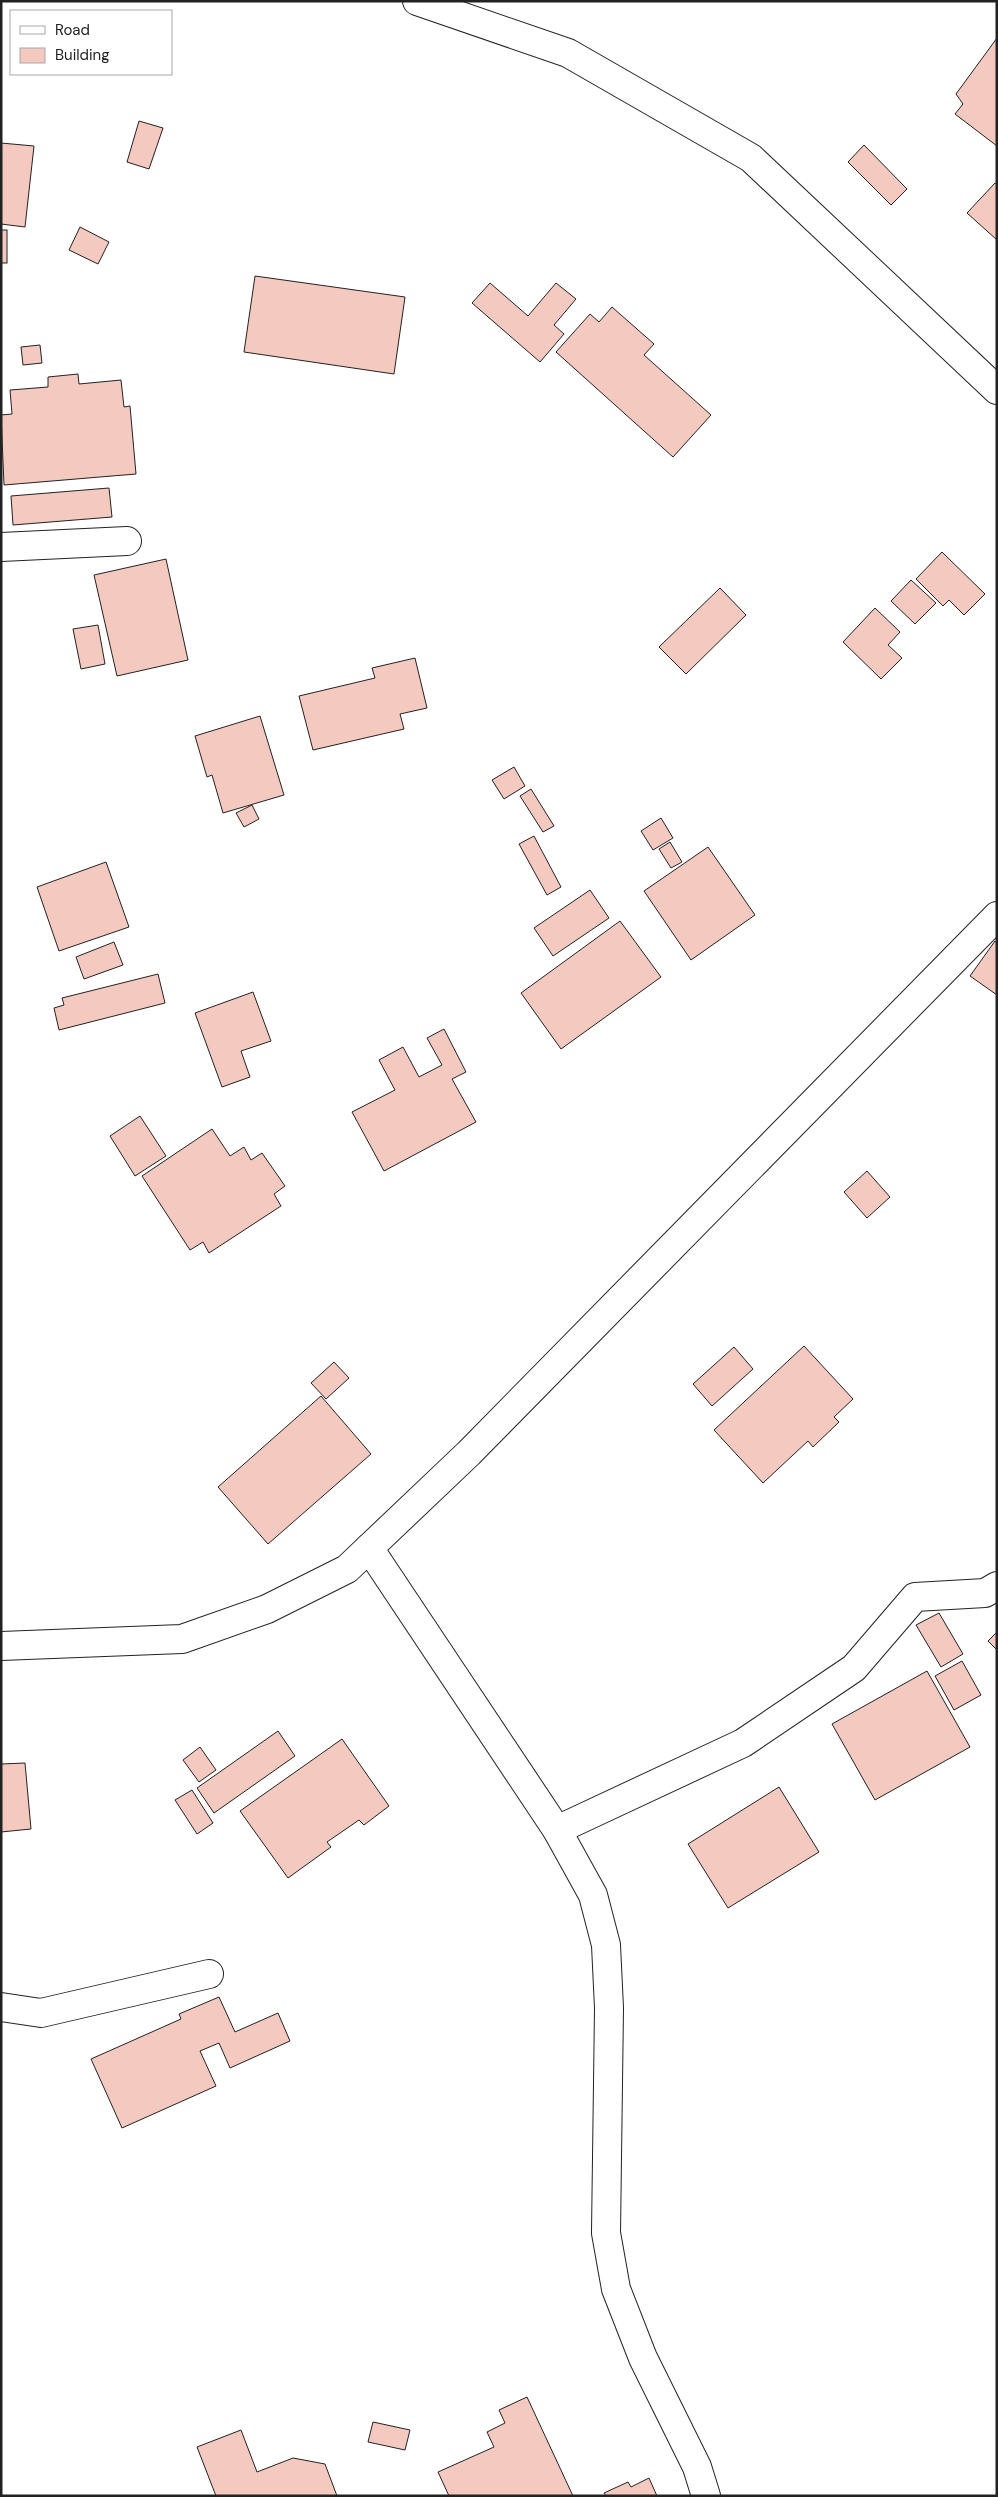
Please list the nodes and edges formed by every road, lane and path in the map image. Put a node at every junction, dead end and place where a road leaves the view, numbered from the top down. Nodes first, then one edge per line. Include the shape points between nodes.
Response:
1 (417, 1) edge
2 (997, 390) edge
3 (127, 541) dead end
4 (1, 547) edge
5 (997, 916) edge
6 (369, 1548) junction
7 (997, 1586) edge
8 (1, 1646) edge
9 (557, 1830) junction
10 (209, 1974) dead end
11 (1, 2007) edge
12 (706, 2496) edge

1 - 2 street via 568,53 751,158
3 - 4 street
5 - 6 street via 469,1454
6 - 8 street via 347,1569 267,1609 182,1639
6 - 9 street
7 - 9 street via 985,1593 915,1597 854,1668 743,1743
9 - 12 street via 593,1894 606,1945 609,2008 606,2233 616,2289 643,2358 697,2467
10 - 11 street via 40,2013

